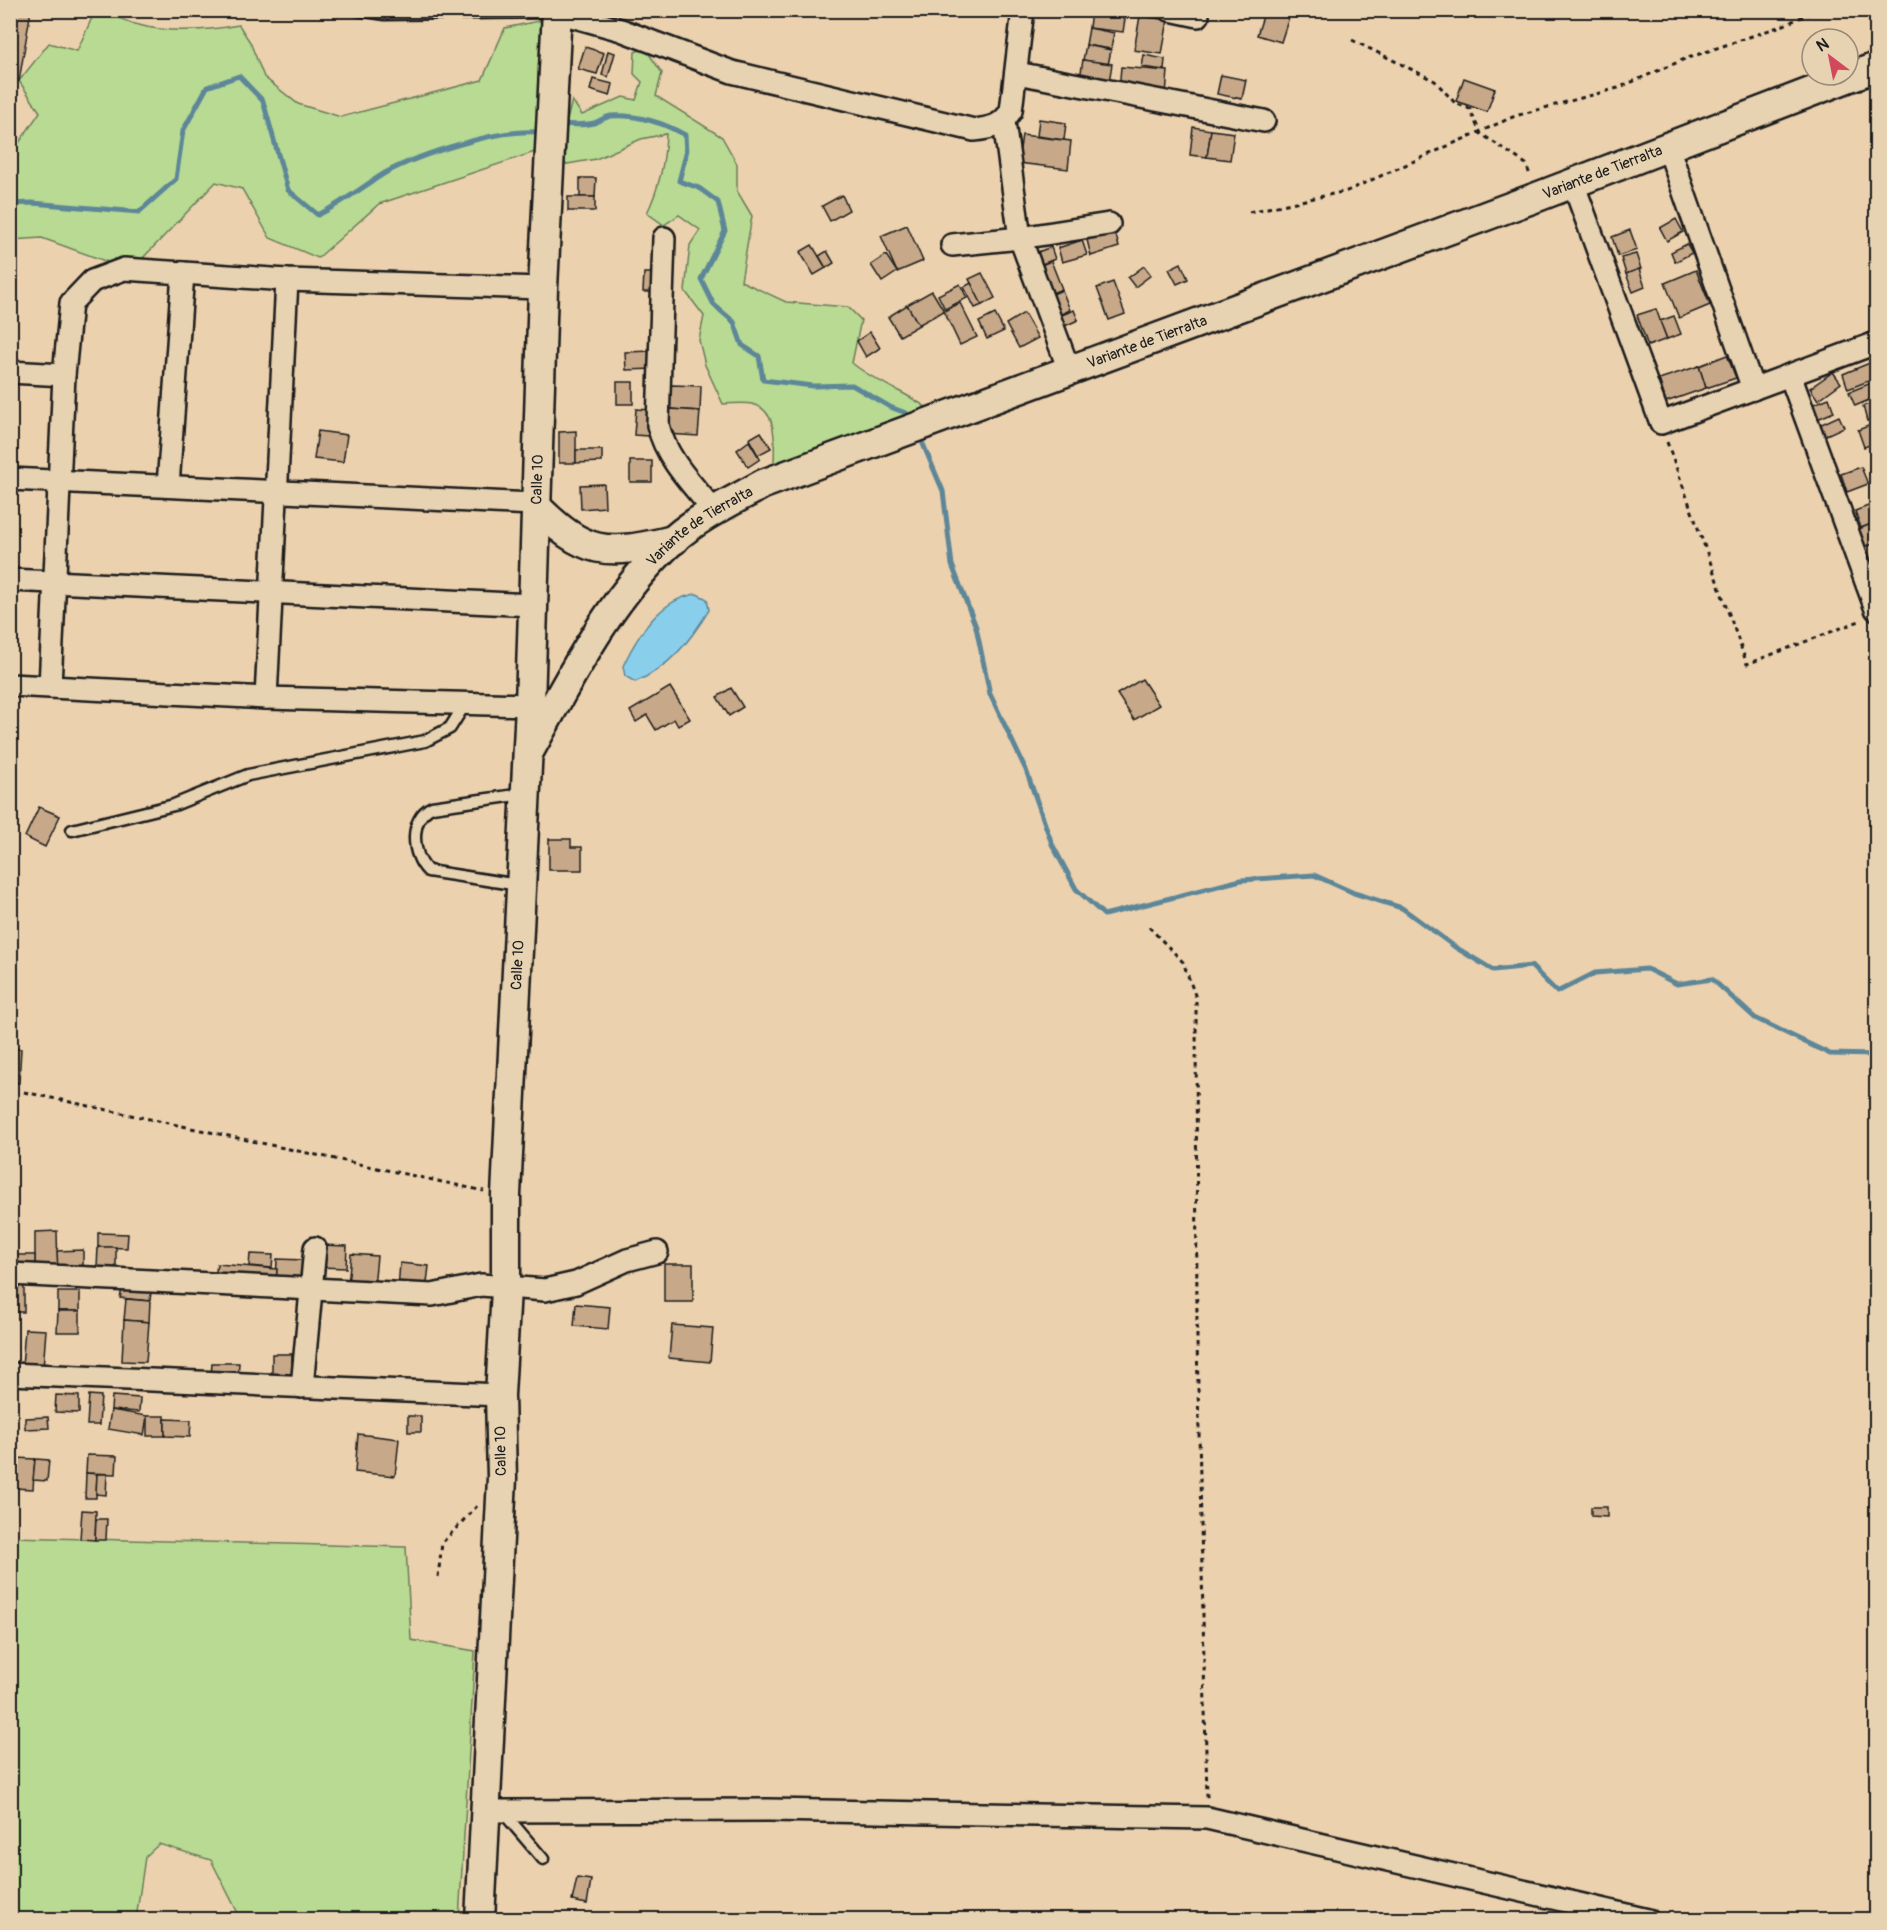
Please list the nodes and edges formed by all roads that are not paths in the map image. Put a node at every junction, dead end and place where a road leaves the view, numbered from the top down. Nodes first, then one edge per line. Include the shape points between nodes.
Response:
1 (358, 10) edge
2 (1023, 10) edge
3 (1170, 10) edge
4 (557, 11) edge
5 (1198, 16) dead end
6 (1876, 67) edge
7 (1017, 73) junction
8 (1264, 121) dead end
9 (1004, 122) junction
10 (1668, 147) junction
11 (1573, 183) junction
12 (1109, 224) dead end
13 (664, 238) dead end
14 (1020, 238) junction
15 (952, 245) dead end
16 (183, 273) junction
17 (287, 280) junction
18 (543, 288) junction
19 (1876, 343) edge
20 (1069, 370) junction
21 (10, 372) edge
22 (63, 375) junction
23 (1790, 375) junction
24 (1753, 389) junction
25 (10, 479) edge
26 (59, 481) junction
27 (168, 486) junction
28 (277, 491) junction
29 (534, 504) junction
30 (714, 512) junction
31 (674, 540) junction
32 (10, 580) edge
33 (55, 582) junction
34 (272, 592) junction
35 (533, 605) junction
36 (1871, 614) edge
37 (10, 685) edge
38 (50, 687) junction
39 (266, 698) junction
40 (465, 704) junction
41 (530, 705) junction
42 (526, 757) junction
43 (524, 794) junction
44 (72, 830) dead end
45 (520, 885) junction
46 (315, 1248) dead end
47 (657, 1252) dead end
48 (10, 1275) edge
49 (311, 1289) junction
50 (506, 1289) junction
51 (10, 1374) edge
52 (302, 1387) junction
53 (500, 1395) junction
54 (495, 1811) junction
55 (543, 1859) dead end
56 (480, 1920) edge
57 (1648, 1920) edge

1 - 4 lane via 385,14
2 - 7 street
3 - 5 street
4 - 9 street via 743,75 974,130 994,128
4 - 18 main road, Calle 10
6 - 10 main road, Variante de Tierralta
7 - 8 street
7 - 9 street via 1011,111
9 - 14 street
10 - 11 main road, Variante de Tierralta
10 - 24 street
11 - 20 main road, Variante de Tierralta
11 - 24 street via 1661,423
12 - 14 street
13 - 30 street via 658,425 662,444
14 - 15 street
14 - 20 street
16 - 17 street
16 - 22 street via 124,269 92,281 71,303
16 - 27 street
17 - 18 street
17 - 28 street
18 - 29 main road, Calle 10
19 - 23 street
20 - 30 main road, Variante de Tierralta via 763,484
21 - 22 street
22 - 26 street
23 - 24 street
23 - 36 street
25 - 26 street
26 - 27 street
26 - 33 street
27 - 28 street
28 - 29 street
28 - 34 street
29 - 31 main road via 579,543 603,551
29 - 35 main road, Calle 10
30 - 31 main road, Variante de Tierralta
31 - 42 main road, Variante de Tierralta via 623,593
32 - 33 street
33 - 34 street
33 - 38 street
34 - 35 street
34 - 39 street
35 - 41 main road, Calle 10
37 - 38 street
38 - 39 street
39 - 40 street
40 - 41 street
40 - 44 lane via 450,728 425,741 248,775 174,805
41 - 42 main road, Calle 10
42 - 43 main road, Calle 10
43 - 45 main road, Calle 10
43 - 45 lane via 432,807 421,812 416,822 417,854 428,871
45 - 50 main road, Calle 10 via 506,1195
46 - 49 street
47 - 50 street via 627,1260 576,1283 545,1290
48 - 49 street
49 - 50 street via 432,1295 481,1285
49 - 52 street
50 - 53 main road, Calle 10
51 - 52 street
52 - 53 street
53 - 54 main road, Calle 10
54 - 55 lane
54 - 56 main road, Calle 10
54 - 57 street via 769,1810 1208,1818

